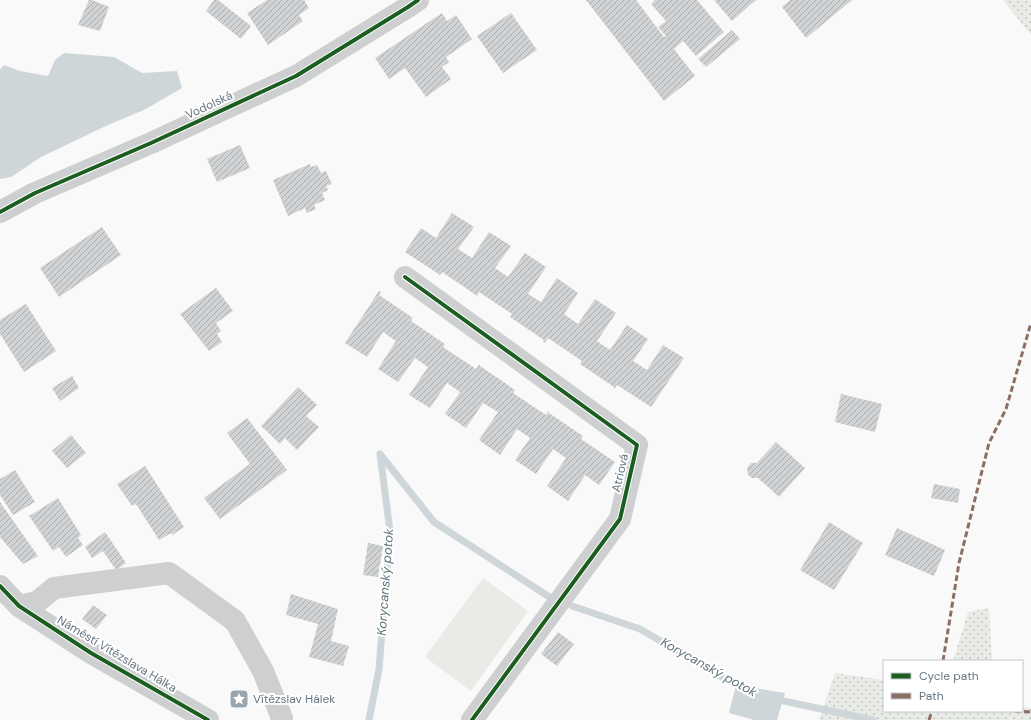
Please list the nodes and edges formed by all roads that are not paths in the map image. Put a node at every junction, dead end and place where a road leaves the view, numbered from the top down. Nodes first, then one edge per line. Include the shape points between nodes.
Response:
1 (408, 2) edge
2 (0, 212) edge
3 (405, 277) dead end
4 (0, 586) edge
5 (19, 606) junction
6 (184, 714) edge
7 (208, 720) edge
8 (281, 720) edge
9 (472, 720) edge

1 - 2 street, Vodolská via 296,76 35,193
3 - 9 street, Atriová via 638,445 620,519
4 - 5 street, Náměstí Vítězslava Hálka
5 - 6 street, Náměstí Vítězslava Hálka
5 - 8 street via 37,602 54,588 169,573 235,621 263,671
6 - 7 street, Náměstí Vítězslava Hálka

